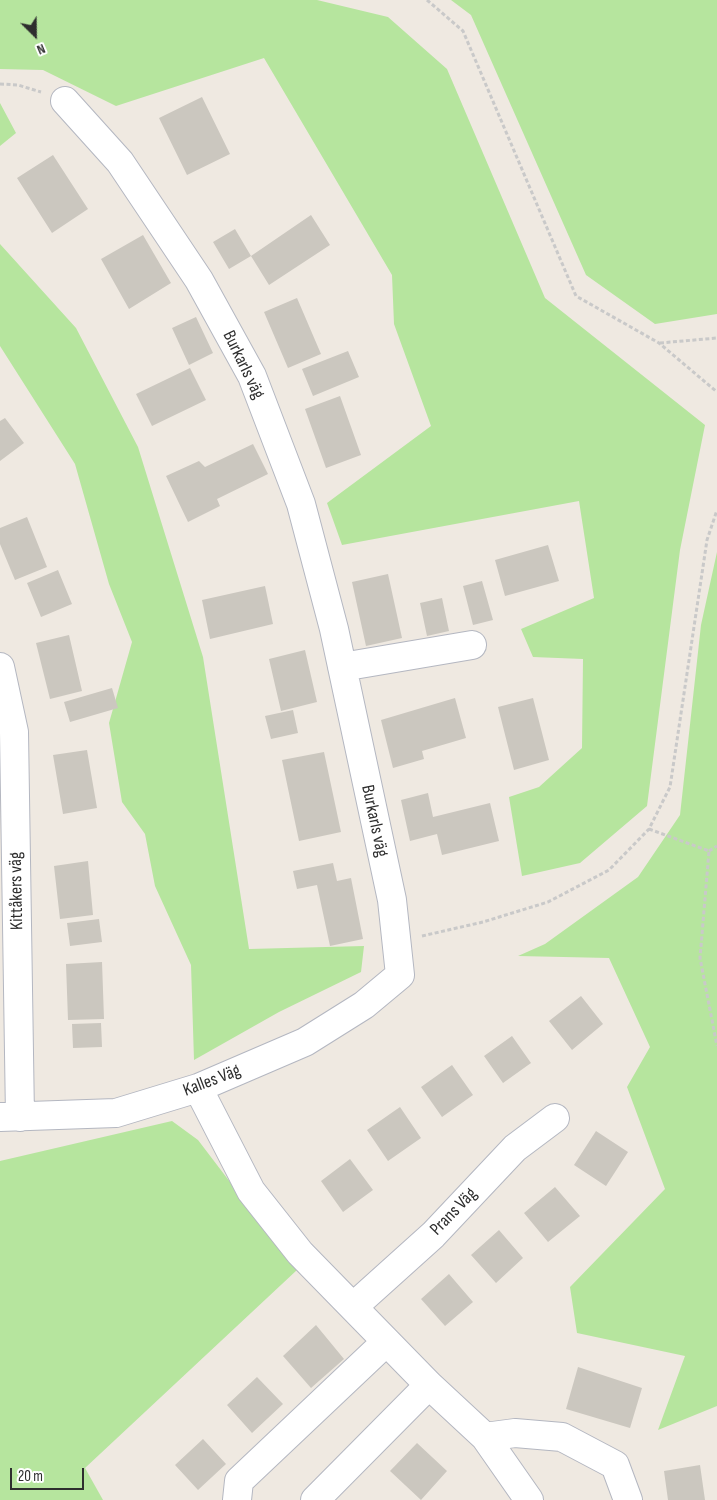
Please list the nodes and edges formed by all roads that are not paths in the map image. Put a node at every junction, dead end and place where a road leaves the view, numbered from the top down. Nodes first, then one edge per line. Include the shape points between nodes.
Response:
1 (65, 101) road end
2 (472, 645) dead end
3 (0, 667) edge
4 (342, 667) junction
5 (400, 975) joint
6 (198, 1088) junction
7 (10, 1117) edge
8 (555, 1118) dead end
9 (353, 1307) junction
10 (386, 1342) junction
11 (429, 1386) junction
12 (485, 1437) junction
13 (237, 1500) edge
14 (315, 1500) edge
15 (529, 1500) edge
16 (628, 1500) edge

1 - 4 street, Burkarls väg via 120,162 199,280 252,376 301,504
2 - 4 street
3 - 7 street, Kittåkers väg via 14,732
4 - 5 street, Burkarls väg via 392,900
5 - 6 street, Kalles Väg via 364,1005 305,1042
6 - 7 street, Kalles Väg via 116,1113
6 - 9 street via 252,1191 300,1253
8 - 9 street, Prans Väg via 514,1148 433,1235
9 - 10 street
10 - 11 street
10 - 13 street via 238,1481
11 - 12 street
11 - 14 street
12 - 15 street
12 - 16 street via 515,1433 562,1437 615,1465

